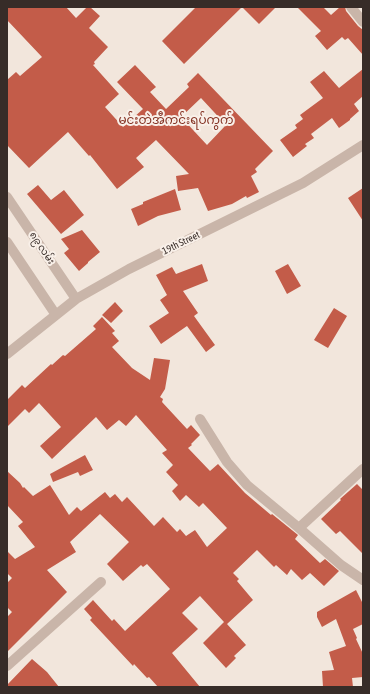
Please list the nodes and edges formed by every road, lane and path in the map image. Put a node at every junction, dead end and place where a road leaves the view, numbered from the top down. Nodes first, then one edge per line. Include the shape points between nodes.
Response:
1 (351, 7) edge
2 (363, 22) edge
3 (363, 145) edge
4 (7, 196) edge
5 (7, 242) edge
6 (76, 299) junction
7 (56, 315) junction
8 (7, 354) edge
9 (200, 419) dead end
10 (363, 469) edge
11 (299, 528) junction
12 (363, 580) edge
13 (101, 582) dead end
14 (7, 666) edge

1 - 2 street
3 - 6 street, 19th Street via 303,183 129,269
4 - 6 street, ၈၉ လမ်း
5 - 7 street
6 - 7 street, 19th Street
7 - 8 street, 19th Street
9 - 11 street via 227,462 247,486
10 - 11 street
11 - 12 street via 341,565
13 - 14 street

